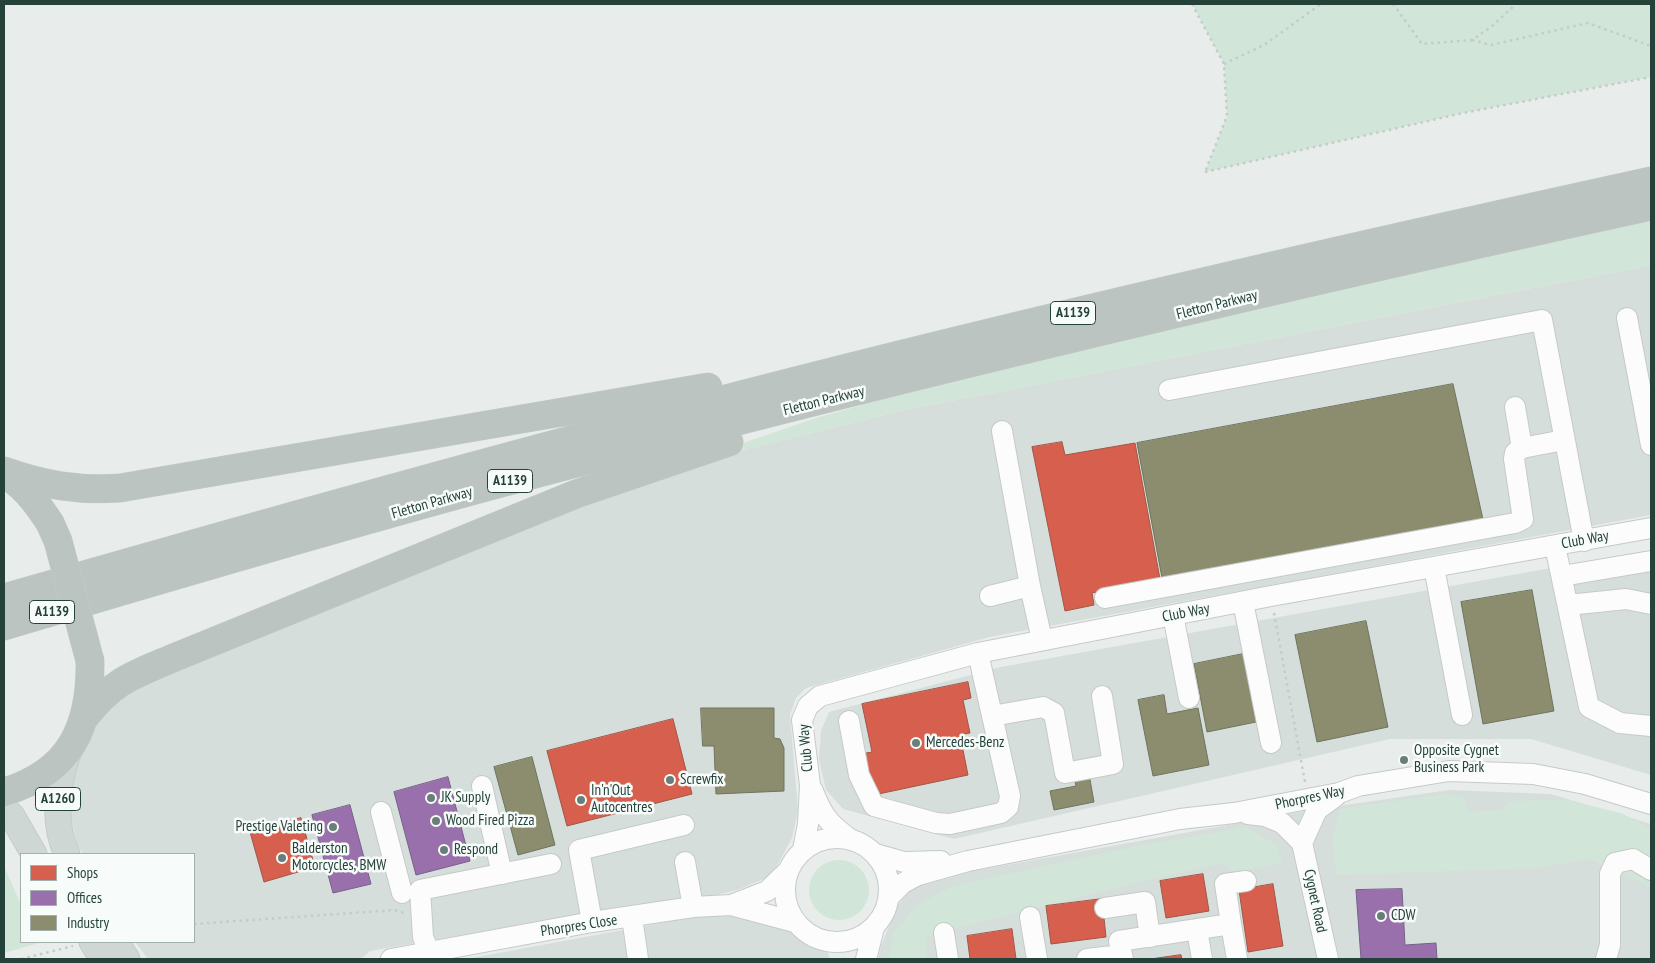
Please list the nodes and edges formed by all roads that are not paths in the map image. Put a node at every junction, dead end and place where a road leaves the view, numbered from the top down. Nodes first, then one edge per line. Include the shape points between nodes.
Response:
1 (1651, 180) edge
2 (1651, 206) edge
3 (1628, 318) dead end
4 (914, 351) junction
5 (922, 376) junction
6 (1169, 390) dead end
7 (1515, 407) dead end
8 (1002, 431) dead end
9 (1564, 440) junction
10 (1651, 445) edge
11 (1522, 448) junction
12 (4, 472) edge
13 (1651, 528) edge
14 (1584, 540) junction
15 (1555, 546) junction
16 (1651, 561) edge
17 (1434, 568) junction
18 (1562, 576) junction
19 (1030, 586) junction
20 (990, 596) dead end
21 (4, 598) edge
22 (1105, 598) dead end
23 (1243, 602) junction
24 (1651, 604) edge
25 (1568, 605) junction
26 (1173, 615) junction
27 (4, 626) edge
28 (1042, 640) junction
29 (978, 653) junction
30 (1102, 696) dead end
31 (1189, 698) dead end
32 (1462, 715) dead end
33 (992, 716) junction
34 (85, 717) junction
35 (849, 721) dead end
36 (1651, 726) edge
37 (1271, 743) dead end
38 (71, 745) junction
39 (810, 785) junction
40 (482, 786) dead end
41 (1349, 790) junction
42 (4, 792) edge
43 (1651, 804) edge
44 (4, 808) edge
45 (380, 812) dead end
46 (1234, 813) junction
47 (1180, 819) junction
48 (684, 825) dead end
49 (850, 839) junction
50 (1302, 843) junction
51 (803, 850) junction
52 (33, 853) edge
53 (67, 853) edge
54 (876, 854) junction
55 (968, 861) junction
56 (685, 862) dead end
57 (551, 864) dead end
58 (1651, 870) edge
59 (788, 871) junction
60 (502, 874) junction
61 (1246, 881) dead end
62 (402, 893) dead end
63 (890, 896) junction
64 (731, 905) junction
65 (693, 908) junction
66 (1105, 908) dead end
67 (632, 917) junction
68 (1030, 917) dead end
69 (592, 922) junction
70 (795, 922) junction
71 (1232, 924) junction
72 (874, 928) junction
73 (1197, 930) junction
74 (944, 933) dead end
75 (1150, 937) junction
76 (830, 942) junction
77 (87, 943) edge
78 (426, 944) junction
79 (118, 953) edge
80 (1122, 957) edge
81 (391, 959) edge
82 (638, 959) edge
83 (843, 959) edge
84 (866, 959) edge
85 (948, 959) edge
86 (1036, 959) edge
87 (1087, 959) edge
88 (1202, 959) edge
89 (1237, 959) edge
90 (1328, 959) edge
91 (1606, 959) edge

1 - 4 highway, Fletton Parkway / A1139 via 1337,249
2 - 5 highway, Fletton Parkway / A1139 via 1344,274
3 - 10 street
4 - 12 highway via 120,488 63,488
4 - 21 highway, Fletton Parkway / A1139 via 526,452
5 - 27 highway, Fletton Parkway / A1139 via 504,482
5 - 34 highway via 576,494 178,656 121,681 100,697
6 - 9 street via 1542,320
7 - 11 street
8 - 19 street
9 - 11 street
9 - 14 street
11 - 22 street via 1515,453 1514,459 1523,519 1516,523
12 - 34 highway, bridge via 37,504 58,541 90,661
13 - 14 street, Club Way
14 - 15 street, Club Way
15 - 17 street, Club Way
15 - 18 street
16 - 18 street
17 - 23 street, Club Way
17 - 32 street
18 - 25 street
19 - 20 street
19 - 28 street
23 - 26 street, Club Way
23 - 37 street
24 - 25 street via 1626,599
25 - 36 street via 1589,707 1620,724
26 - 28 street, Club Way
26 - 31 street
28 - 29 street, Club Way
29 - 33 street
29 - 39 street, Club Way via 820,696 808,706 802,720
30 - 33 street via 1113,764 1065,773 1054,713 1043,707
33 - 35 street via 1010,796 1008,807 1000,813 950,824 874,806 859,775
34 - 38 highway
38 - 42 highway via 41,776
38 - 53 main road, A1260 via 58,788 61,832
39 - 49 street, Club Way via 830,825
39 - 51 street, Club Way
40 - 60 street
41 - 43 street, Phorpres Way via 1449,771 1495,771 1586,784
41 - 46 street, Phorpres Way
41 - 47 street via 1325,787 1306,790 1211,808
41 - 50 street via 1317,810
44 - 52 main road
45 - 62 street
46 - 47 street, Phorpres Way
46 - 50 street via 1265,816 1282,823
47 - 55 street, Phorpres Way
48 - 69 street via 579,850
49 - 51 street via 834,837
49 - 54 street
50 - 90 street, Cygnet Road
51 - 59 street
54 - 55 street, Phorpres Way via 904,862
54 - 63 street via 890,881
55 - 63 street, Phorpres Way via 918,875 903,883
56 - 65 street
57 - 60 street
58 - 91 street via 1633,859 1615,863 1610,874 1610,945
59 - 64 street, Phorpres Close via 767,891
59 - 70 street via 785,888 787,906
60 - 78 street via 420,890
61 - 71 street via 1225,884
63 - 72 street via 887,908
64 - 65 street, Phorpres Close
64 - 70 street, Phorpres Close
65 - 67 street, Phorpres Close
66 - 75 street via 1145,902
67 - 69 street, Phorpres Close
67 - 82 street
68 - 86 street
69 - 78 street, Phorpres Close
70 - 76 street via 805,931
71 - 73 street
71 - 89 street
72 - 76 street via 846,942
72 - 84 street
73 - 75 street
73 - 88 street
74 - 85 street
75 - 80 street via 1120,941
76 - 83 street
77 - 79 main road
78 - 81 street, Phorpres Close
80 - 87 street

